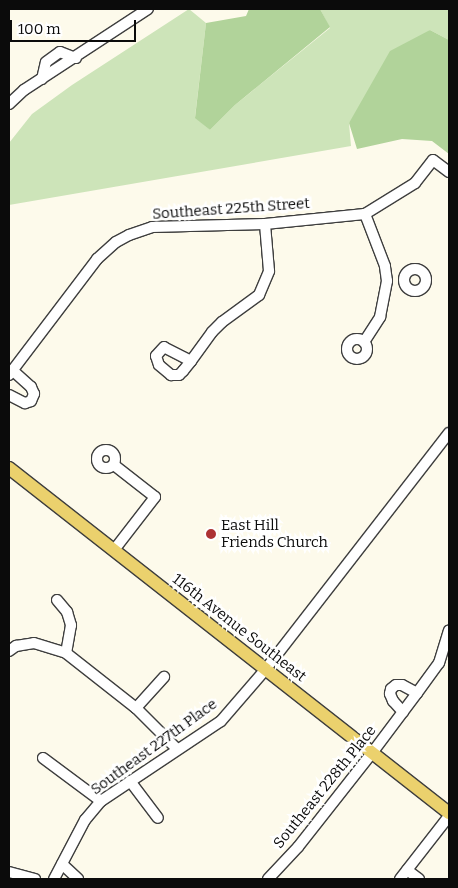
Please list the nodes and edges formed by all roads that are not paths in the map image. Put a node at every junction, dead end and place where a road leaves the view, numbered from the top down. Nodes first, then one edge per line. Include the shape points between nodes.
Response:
1 (148, 9) edge
2 (9, 104) edge
3 (449, 172) edge
4 (365, 214) junction
5 (265, 224) junction
6 (387, 281) junction
7 (404, 281) dead end
8 (364, 342) dead end
9 (191, 361) dead end
10 (11, 372) edge
11 (9, 395) edge
12 (449, 433) edge
13 (114, 465) dead end
14 (9, 468) edge
15 (114, 550) junction
16 (57, 600) dead end
17 (449, 630) edge
18 (9, 651) edge
19 (66, 652) junction
20 (265, 670) junction
21 (164, 677) dead end
22 (417, 692) junction
23 (136, 708) junction
24 (403, 712) junction
25 (177, 749) junction
26 (372, 754) junction
27 (43, 758) dead end
28 (130, 781) junction
29 (101, 801) junction
30 (449, 815) edge
31 (158, 818) dead end
32 (62, 864) junction
33 (407, 870) junction
34 (9, 872) edge
35 (35, 879) edge
36 (54, 879) edge
37 (78, 879) edge
38 (268, 879) edge
39 (400, 879) edge
40 (420, 879) edge

1 - 2 street via 24,90
3 - 4 street via 433,160 415,182
4 - 5 street, Southeast 225th Street
4 - 6 street via 385,266
5 - 9 street via 269,272 266,284 255,299 222,322
5 - 10 street, Southeast 225th Street via 152,228 116,242 97,258
6 - 7 street
6 - 8 street via 380,317
10 - 11 street, Southeast 225th Street via 31,387 34,394 30,401 24,403
12 - 20 street, Southeast 227th Place
13 - 15 street via 155,497
14 - 15 main road, 116th Avenue Southeast
15 - 20 main road, 116th Avenue Southeast
16 - 19 street via 67,612 71,625
17 - 22 street, Southeast 228th Place via 438,663
18 - 19 street via 16,646 34,643
19 - 23 street
20 - 25 street, Southeast 227th Place via 221,721
20 - 26 main road, 116th Avenue Southeast
21 - 23 street
22 - 24 street, Southeast 228th Place
22 - 24 street via 402,685 391,689 393,701
23 - 25 street
24 - 26 street, Southeast 228th Place
25 - 28 street, Southeast 227th Place
26 - 30 main road, 116th Avenue Southeast
26 - 38 street, Southeast 228th Place via 298,847
27 - 29 street
28 - 29 street, Southeast 227th Place
28 - 31 street
29 - 32 street, Southeast 227th Place via 85,820
30 - 33 street
32 - 36 street, Southeast 227th Place
32 - 37 street
33 - 39 street
33 - 40 street
34 - 35 street

